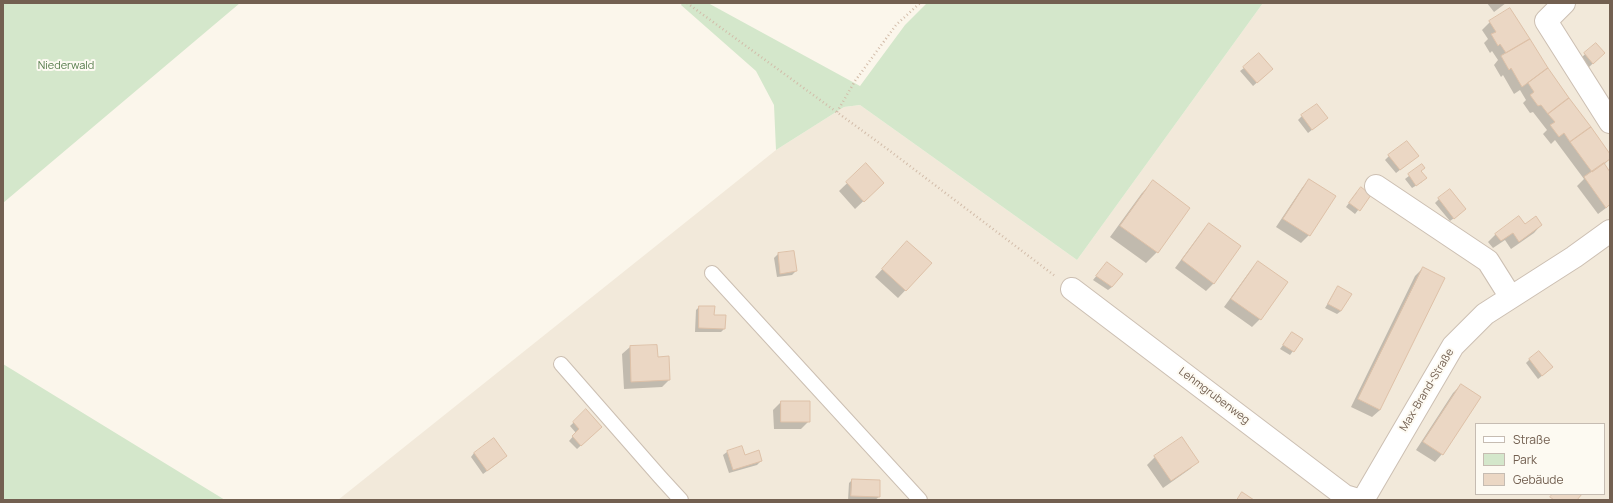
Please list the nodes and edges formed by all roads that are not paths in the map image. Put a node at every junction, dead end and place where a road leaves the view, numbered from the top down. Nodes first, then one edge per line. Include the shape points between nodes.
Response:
1 (1564, 3) edge
2 (1610, 122) edge
3 (1376, 186) dead end
4 (1610, 231) edge
5 (712, 273) dead end
6 (1072, 289) road end
7 (1510, 296) junction
8 (561, 364) dead end
9 (682, 500) edge
10 (920, 500) edge
11 (1358, 500) edge
12 (1363, 500) edge

1 - 2 street via 1546,21
3 - 7 street via 1488,261
4 - 7 street, Max-Brand-Straße via 1574,257
5 - 10 lane
6 - 11 street, Lehmgrubenweg via 1345,496
7 - 12 street, Max-Brand-Straße via 1485,314 1453,346
8 - 9 lane

